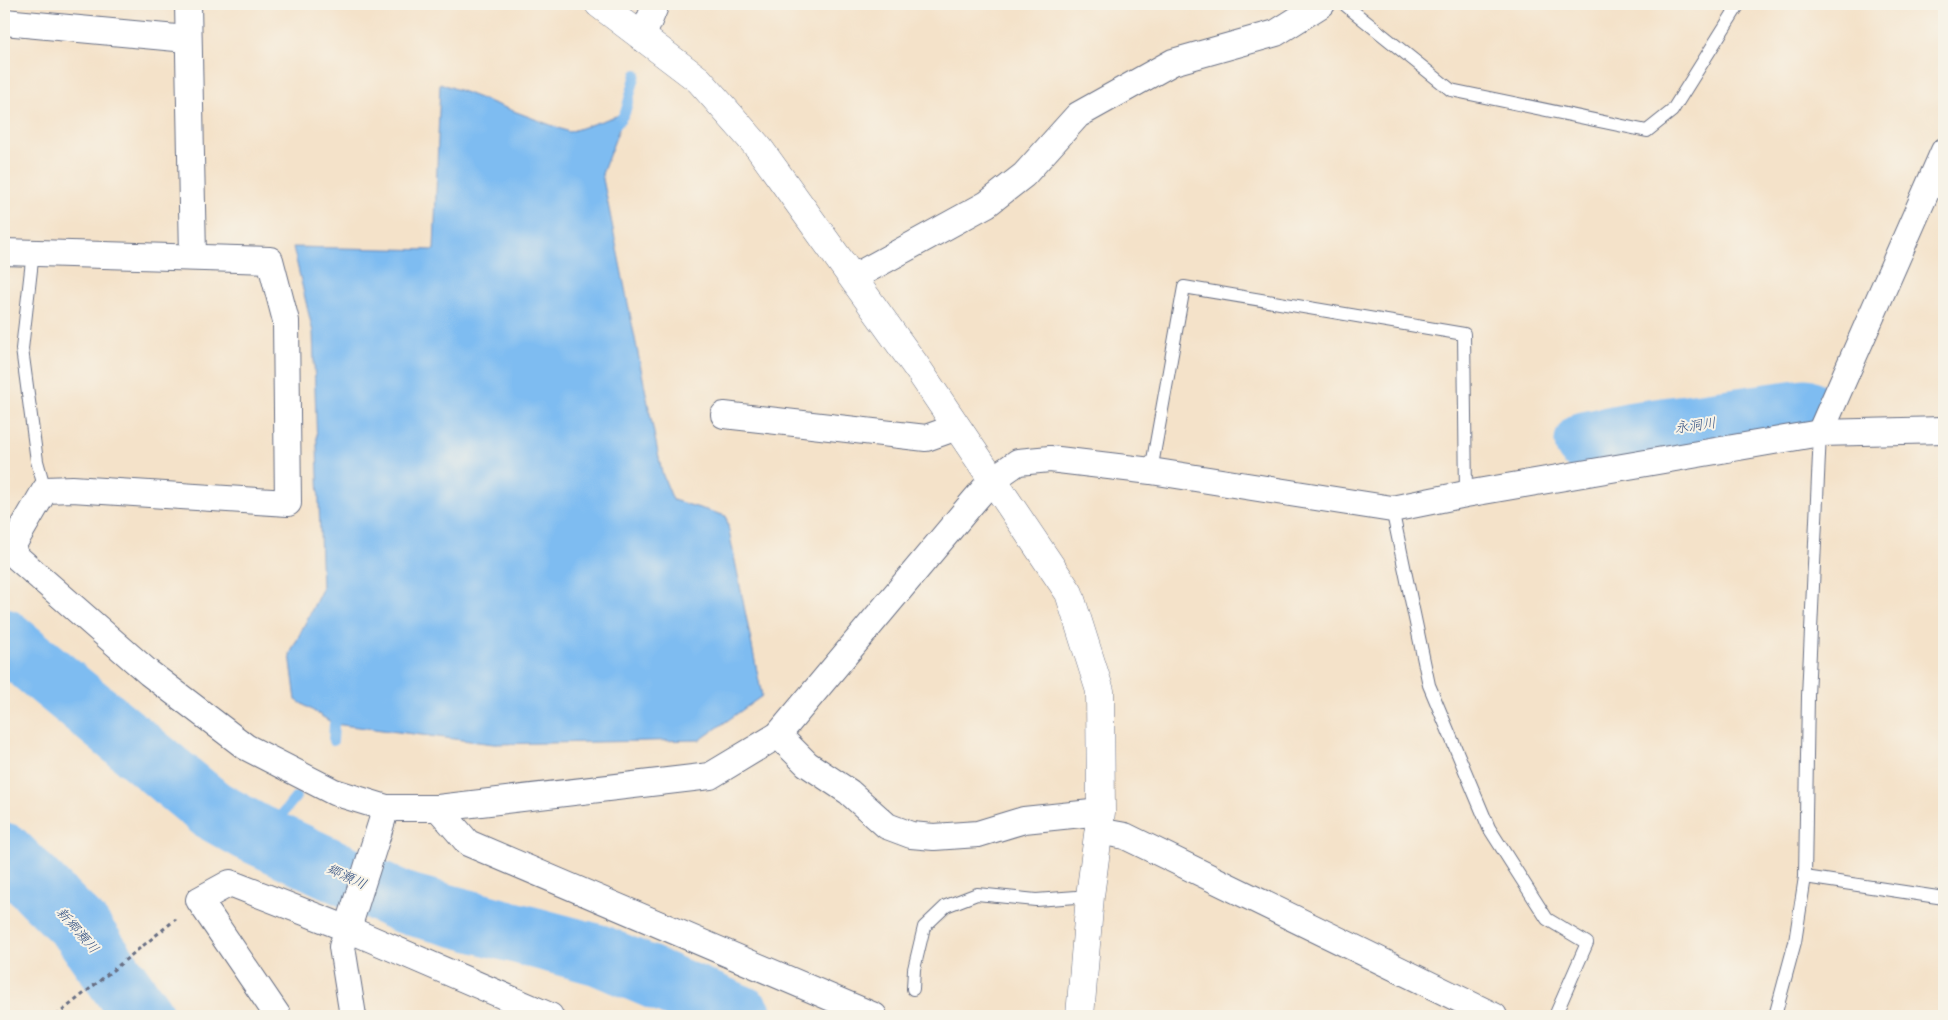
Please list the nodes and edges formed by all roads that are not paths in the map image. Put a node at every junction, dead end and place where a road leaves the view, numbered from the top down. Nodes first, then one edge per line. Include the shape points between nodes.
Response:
1 (188, 4) edge
2 (599, 4) edge
3 (656, 4) edge
4 (1322, 4) edge
5 (1344, 4) edge
6 (1739, 4) edge
7 (4, 22) edge
8 (642, 38) junction
9 (187, 39) junction
10 (1944, 151) edge
11 (4, 252) edge
12 (33, 252) junction
13 (193, 258) junction
14 (854, 277) junction
15 (724, 415) dead end
16 (957, 427) junction
17 (1944, 430) edge
18 (1820, 433) junction
19 (1151, 471) junction
20 (992, 480) junction
21 (45, 490) junction
22 (1466, 494) junction
23 (1392, 509) junction
24 (7, 548) edge
25 (778, 735) junction
26 (438, 808) junction
27 (384, 817) junction
28 (1100, 821) junction
29 (1805, 877) junction
30 (1090, 896) junction
31 (1944, 898) edge
32 (348, 929) junction
33 (913, 989) dead end
34 (278, 1016) edge
35 (353, 1016) edge
36 (550, 1016) edge
37 (874, 1016) edge
38 (1080, 1016) edge
39 (1494, 1016) edge
40 (1555, 1016) edge
41 (1775, 1016) edge

1 - 9 street
2 - 8 street
3 - 8 street
4 - 14 street via 1276,33 1173,62 1078,115 1024,175 987,204
5 - 6 lane via 1451,90 1647,131 1672,111
7 - 9 street
8 - 14 street via 700,80 748,134
9 - 13 street
10 - 18 street
11 - 12 street
12 - 13 street
12 - 21 lane via 22,349
13 - 21 street via 270,260 286,321 288,503
14 - 16 street
15 - 16 street via 926,438
16 - 20 street
17 - 18 street
18 - 22 street
18 - 29 lane via 1808,696
19 - 20 street via 1050,459 1018,462
19 - 22 lane via 1184,287 1464,334
19 - 23 street
20 - 25 street
20 - 28 street via 1069,593 1100,691
21 - 24 street
22 - 23 street
23 - 40 lane via 1429,685 1489,828 1547,919 1587,944
24 - 27 street via 149,673 246,747
25 - 26 street via 710,776
25 - 28 street via 807,764 849,792 887,826 911,835 978,834 1024,820
26 - 27 street
26 - 37 street via 468,843
27 - 32 street
28 - 30 street
28 - 39 street
29 - 31 lane
29 - 41 lane via 1795,942
30 - 33 lane via 1036,900 977,894 946,906 924,927 914,969
30 - 38 street
32 - 34 street via 230,883 199,900
32 - 35 street via 342,947
32 - 36 street

